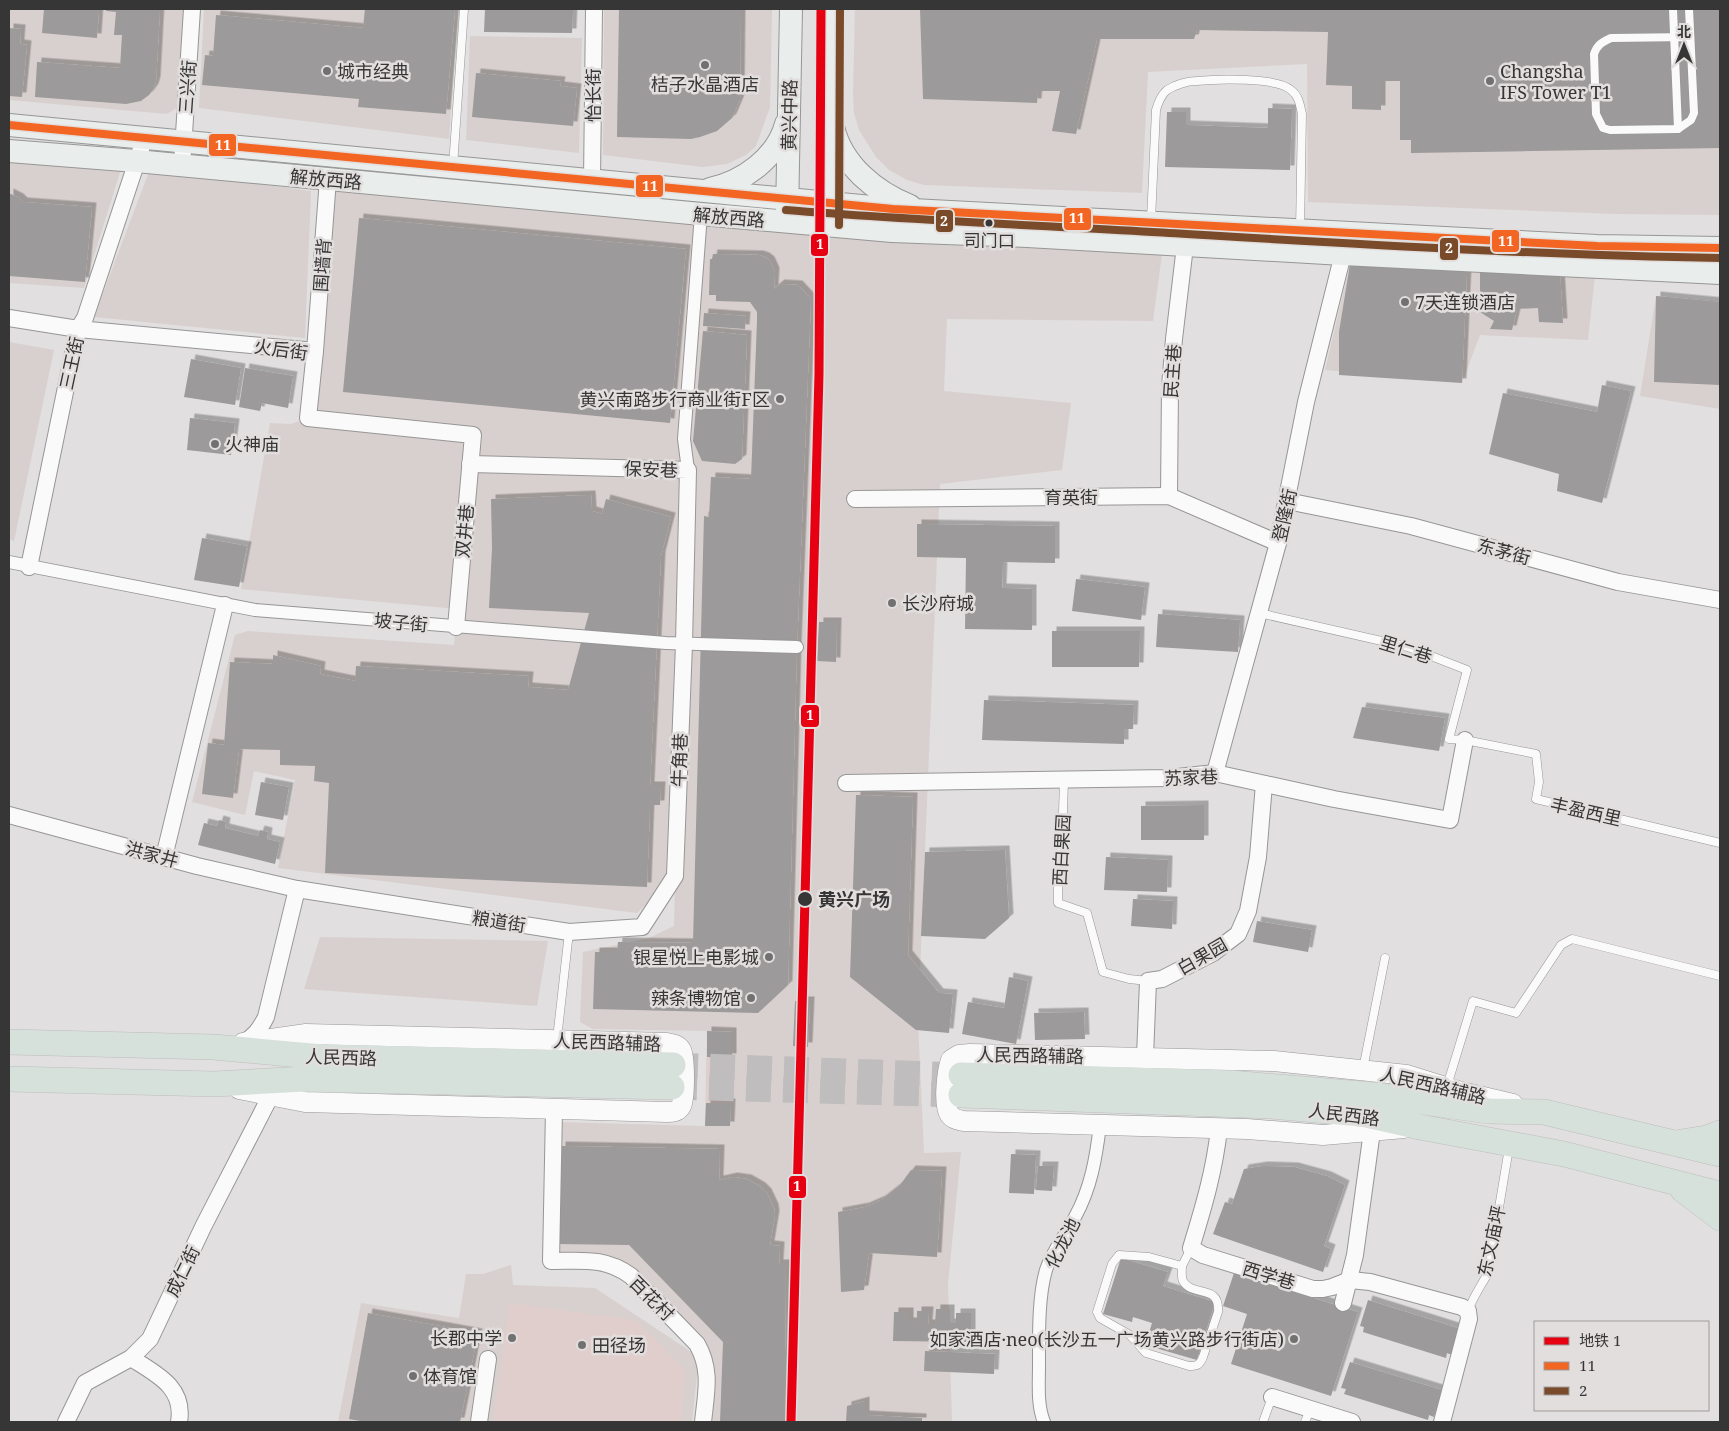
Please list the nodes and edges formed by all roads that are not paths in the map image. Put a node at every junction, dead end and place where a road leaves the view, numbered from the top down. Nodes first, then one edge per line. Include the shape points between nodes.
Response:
1 (192, 9) edge
2 (464, 9) edge
3 (594, 9) edge
4 (791, 9) edge
5 (830, 9) edge
6 (1673, 9) edge
7 (1689, 9) edge
8 (1674, 37) junction
9 (1690, 37) junction
10 (789, 110) junction
11 (830, 114) junction
12 (9, 125) edge
13 (1678, 129) junction
14 (145, 137) junction
15 (184, 141) junction
16 (9, 151) edge
17 (136, 161) junction
18 (182, 165) junction
19 (453, 167) junction
20 (328, 179) junction
21 (592, 180) junction
22 (698, 192) junction
23 (787, 211) junction
24 (928, 211) junction
25 (701, 214) junction
26 (829, 214) junction
27 (1151, 222) junction
28 (1300, 231) junction
29 (1185, 246) junction
30 (1720, 248) edge
31 (1343, 254) junction
32 (1720, 273) edge
33 (9, 318) edge
34 (78, 329) junction
35 (315, 351) junction
36 (473, 435) joint
37 (470, 464) junction
38 (688, 470) junction
39 (1168, 496) junction
40 (855, 499) dead end
41 (1287, 501) junction
42 (1278, 543) junction
43 (9, 562) edge
44 (29, 567) junction
45 (1720, 600) edge
46 (225, 605) junction
47 (1259, 613) junction
48 (456, 627) junction
49 (684, 644) junction
50 (797, 647) dead end
51 (1465, 740) junction
52 (1215, 774) junction
53 (1064, 780) junction
54 (846, 783) dead end
55 (1264, 784) junction
56 (9, 815) edge
57 (1720, 843) edge
58 (164, 857) junction
59 (675, 876) joint
60 (297, 889) junction
61 (569, 932) junction
62 (1385, 958) dead end
63 (1720, 976) edge
64 (1148, 981) junction
65 (557, 1040) junction
66 (9, 1042) edge
67 (242, 1043) junction
68 (214, 1047) junction
69 (1145, 1058) junction
70 (1363, 1070) junction
71 (9, 1079) edge
72 (215, 1084) junction
73 (1446, 1087) junction
74 (270, 1095) junction
75 (554, 1110) junction
76 (1544, 1112) junction
77 (1100, 1125) junction
78 (1420, 1127) junction
79 (1219, 1128) junction
80 (1372, 1130) junction
81 (1720, 1133) edge
82 (1510, 1143) junction
83 (1676, 1143) junction
84 (1720, 1154) edge
85 (1661, 1178) junction
86 (1720, 1194) edge
87 (1720, 1218) edge
88 (1191, 1248) junction
89 (1182, 1266) junction
90 (1350, 1280) junction
91 (1343, 1303) dead end
92 (1468, 1311) junction
93 (131, 1358) junction
94 (488, 1359) dead end
95 (1272, 1397) joint
96 (1308, 1415) edge
97 (66, 1422) edge
98 (179, 1422) edge
99 (480, 1422) edge
100 (703, 1422) edge
101 (1044, 1422) edge
102 (1263, 1422) edge
103 (1352, 1422) edge
104 (1442, 1422) edge

1 - 15 street, 三兴街
2 - 19 lane
3 - 21 street, 怡长街
4 - 10 main road, 黄兴中路
5 - 11 main road
6 - 8 lane
7 - 9 lane
8 - 9 lane
8 - 13 lane
8 - 13 lane via 1611,38 1603,41 1594,54 1596,114 1603,128 1610,130
9 - 13 lane via 1694,113 1691,120
10 - 22 main road via 779,141 755,168 723,186
10 - 23 main road, 黄兴中路
11 - 24 main road via 840,147 864,178 895,200
11 - 26 main road
12 - 14 main road, 解放西路
14 - 15 main road, 解放西路
14 - 17 street, 三王街
15 - 18 street, 三兴街
15 - 19 main road, 解放西路
16 - 17 main road, 解放西路
17 - 18 main road, 解放西路
17 - 34 street, 三王街 via 85,318
18 - 20 main road, 解放西路
19 - 21 main road, 解放西路
20 - 25 main road, 解放西路
20 - 35 street, 围墙背
21 - 22 main road, 解放西路
22 - 23 main road, 解放西路
23 - 25 main road, 解放西路
23 - 26 main road, 解放西路
24 - 26 main road, 解放西路
24 - 27 main road, 解放西路
25 - 38 street via 684,439
26 - 29 main road, 解放西路 via 892,231
27 - 28 main road, 解放西路
27 - 28 lane via 1159,100 1174,87 1195,80 1261,80 1283,84 1291,89 1300,104
28 - 30 main road, 解放西路 via 1606,246
29 - 31 main road, 解放西路
29 - 39 street, 民主巷 via 1170,387
31 - 32 main road, 解放西路
31 - 41 street, 登隆街 via 1306,402
33 - 34 street, 火后街
34 - 35 street, 火后街
34 - 44 street, 三王街
35 - 36 street, 火后街 via 308,418
36 - 37 street, 双井巷
37 - 38 street, 保安巷
37 - 48 street, 双井巷
38 - 49 street, 保安巷
39 - 40 street, 育英街
39 - 42 street, 育英街
41 - 42 street, 登隆街
41 - 45 street, 东茅街 via 1411,526 1618,582
42 - 47 street, 登隆街
43 - 44 street, 坡子街
44 - 46 street, 坡子街
46 - 48 street, 坡子街
46 - 58 street
47 - 51 lane, 里仁巷 via 1408,647 1466,670 1449,739
47 - 52 street, 登隆街
48 - 49 street, 坡子街
49 - 50 street, 坡子街
49 - 59 street, 牛角巷
51 - 55 street, 苏家巷 via 1450,820
51 - 57 lane, 丰盈西里 via 1536,754 1539,782 1536,799
52 - 53 street, 苏家巷
52 - 55 street, 苏家巷
53 - 54 street, 苏家巷
53 - 64 lane, 西白果园 via 1058,902 1087,913 1103,972
55 - 64 street, 白果园 via 1258,858 1248,911 1238,934 1213,953 1162,979
56 - 58 street, 洪家井
58 - 60 street, 洪家井
59 - 61 street, 粮道街 via 642,928
60 - 61 street, 粮道街
60 - 67 street via 266,1017 254,1037
61 - 65 lane
62 - 70 lane
63 - 73 lane via 1572,939 1561,945 1516,1014 1474,1001
64 - 69 street
65 - 67 street, 人民西路辅路 via 306,1034
65 - 75 street, 人民西路辅路 via 677,1045 684,1060 683,1098 675,1112
66 - 68 main road, 人民西路
67 - 68 street, 人民西路辅路
68 - 72 main road, 人民西路 via 322,1057 672,1076 304,1079
69 - 70 street, 人民西路辅路 via 1274,1061
69 - 77 street, 人民西路辅路 via 970,1054 951,1060 947,1105 954,1119
70 - 73 street, 人民西路辅路 via 1407,1075
71 - 72 main road, 人民西路
72 - 74 street, 人民西路辅路
73 - 76 street, 人民西路辅路
74 - 75 street, 人民西路辅路 via 305,1102
74 - 93 street, 成仁街 via 150,1339
75 - 100 street, 百花村 via 551,1261 609,1263 620,1268 696,1344 704,1357 706,1370
76 - 78 main road, 人民西路 via 1488,1111 1374,1095 1231,1083 961,1085 1362,1114
76 - 83 main road, 人民西路
77 - 79 street, 人民西路辅路
77 - 101 street, 化龙池 via 1089,1186 1052,1256 1043,1285 1039,1399
78 - 80 street, 人民西路辅路
78 - 82 main road, 人民西路
79 - 80 street, 人民西路辅路 via 1323,1135
79 - 88 street via 1205,1201
80 - 90 street
81 - 83 main road
82 - 85 main road, 人民西路
82 - 92 lane, 东文庙坪 via 1488,1273
83 - 84 main road, 人民西路
85 - 86 main road, 人民西路
85 - 87 main road via 1691,1195
88 - 89 lane
88 - 90 street, 西学巷 via 1203,1255 1313,1289 1332,1287
89 - 89 lane via 1149,1257 1119,1255 1112,1264 1097,1312 1100,1318 1130,1335 1146,1353 1196,1366 1204,1357 1219,1304 1210,1294 1188,1287 1183,1281
90 - 91 street
90 - 92 street, 西学巷 via 1370,1282
92 - 104 street, 东文庙坪 via 1469,1319
93 - 97 street, 成仁街 via 85,1384
93 - 98 street via 162,1378 176,1393 181,1414
94 - 99 street
95 - 96 street
95 - 102 lane
96 - 103 street

